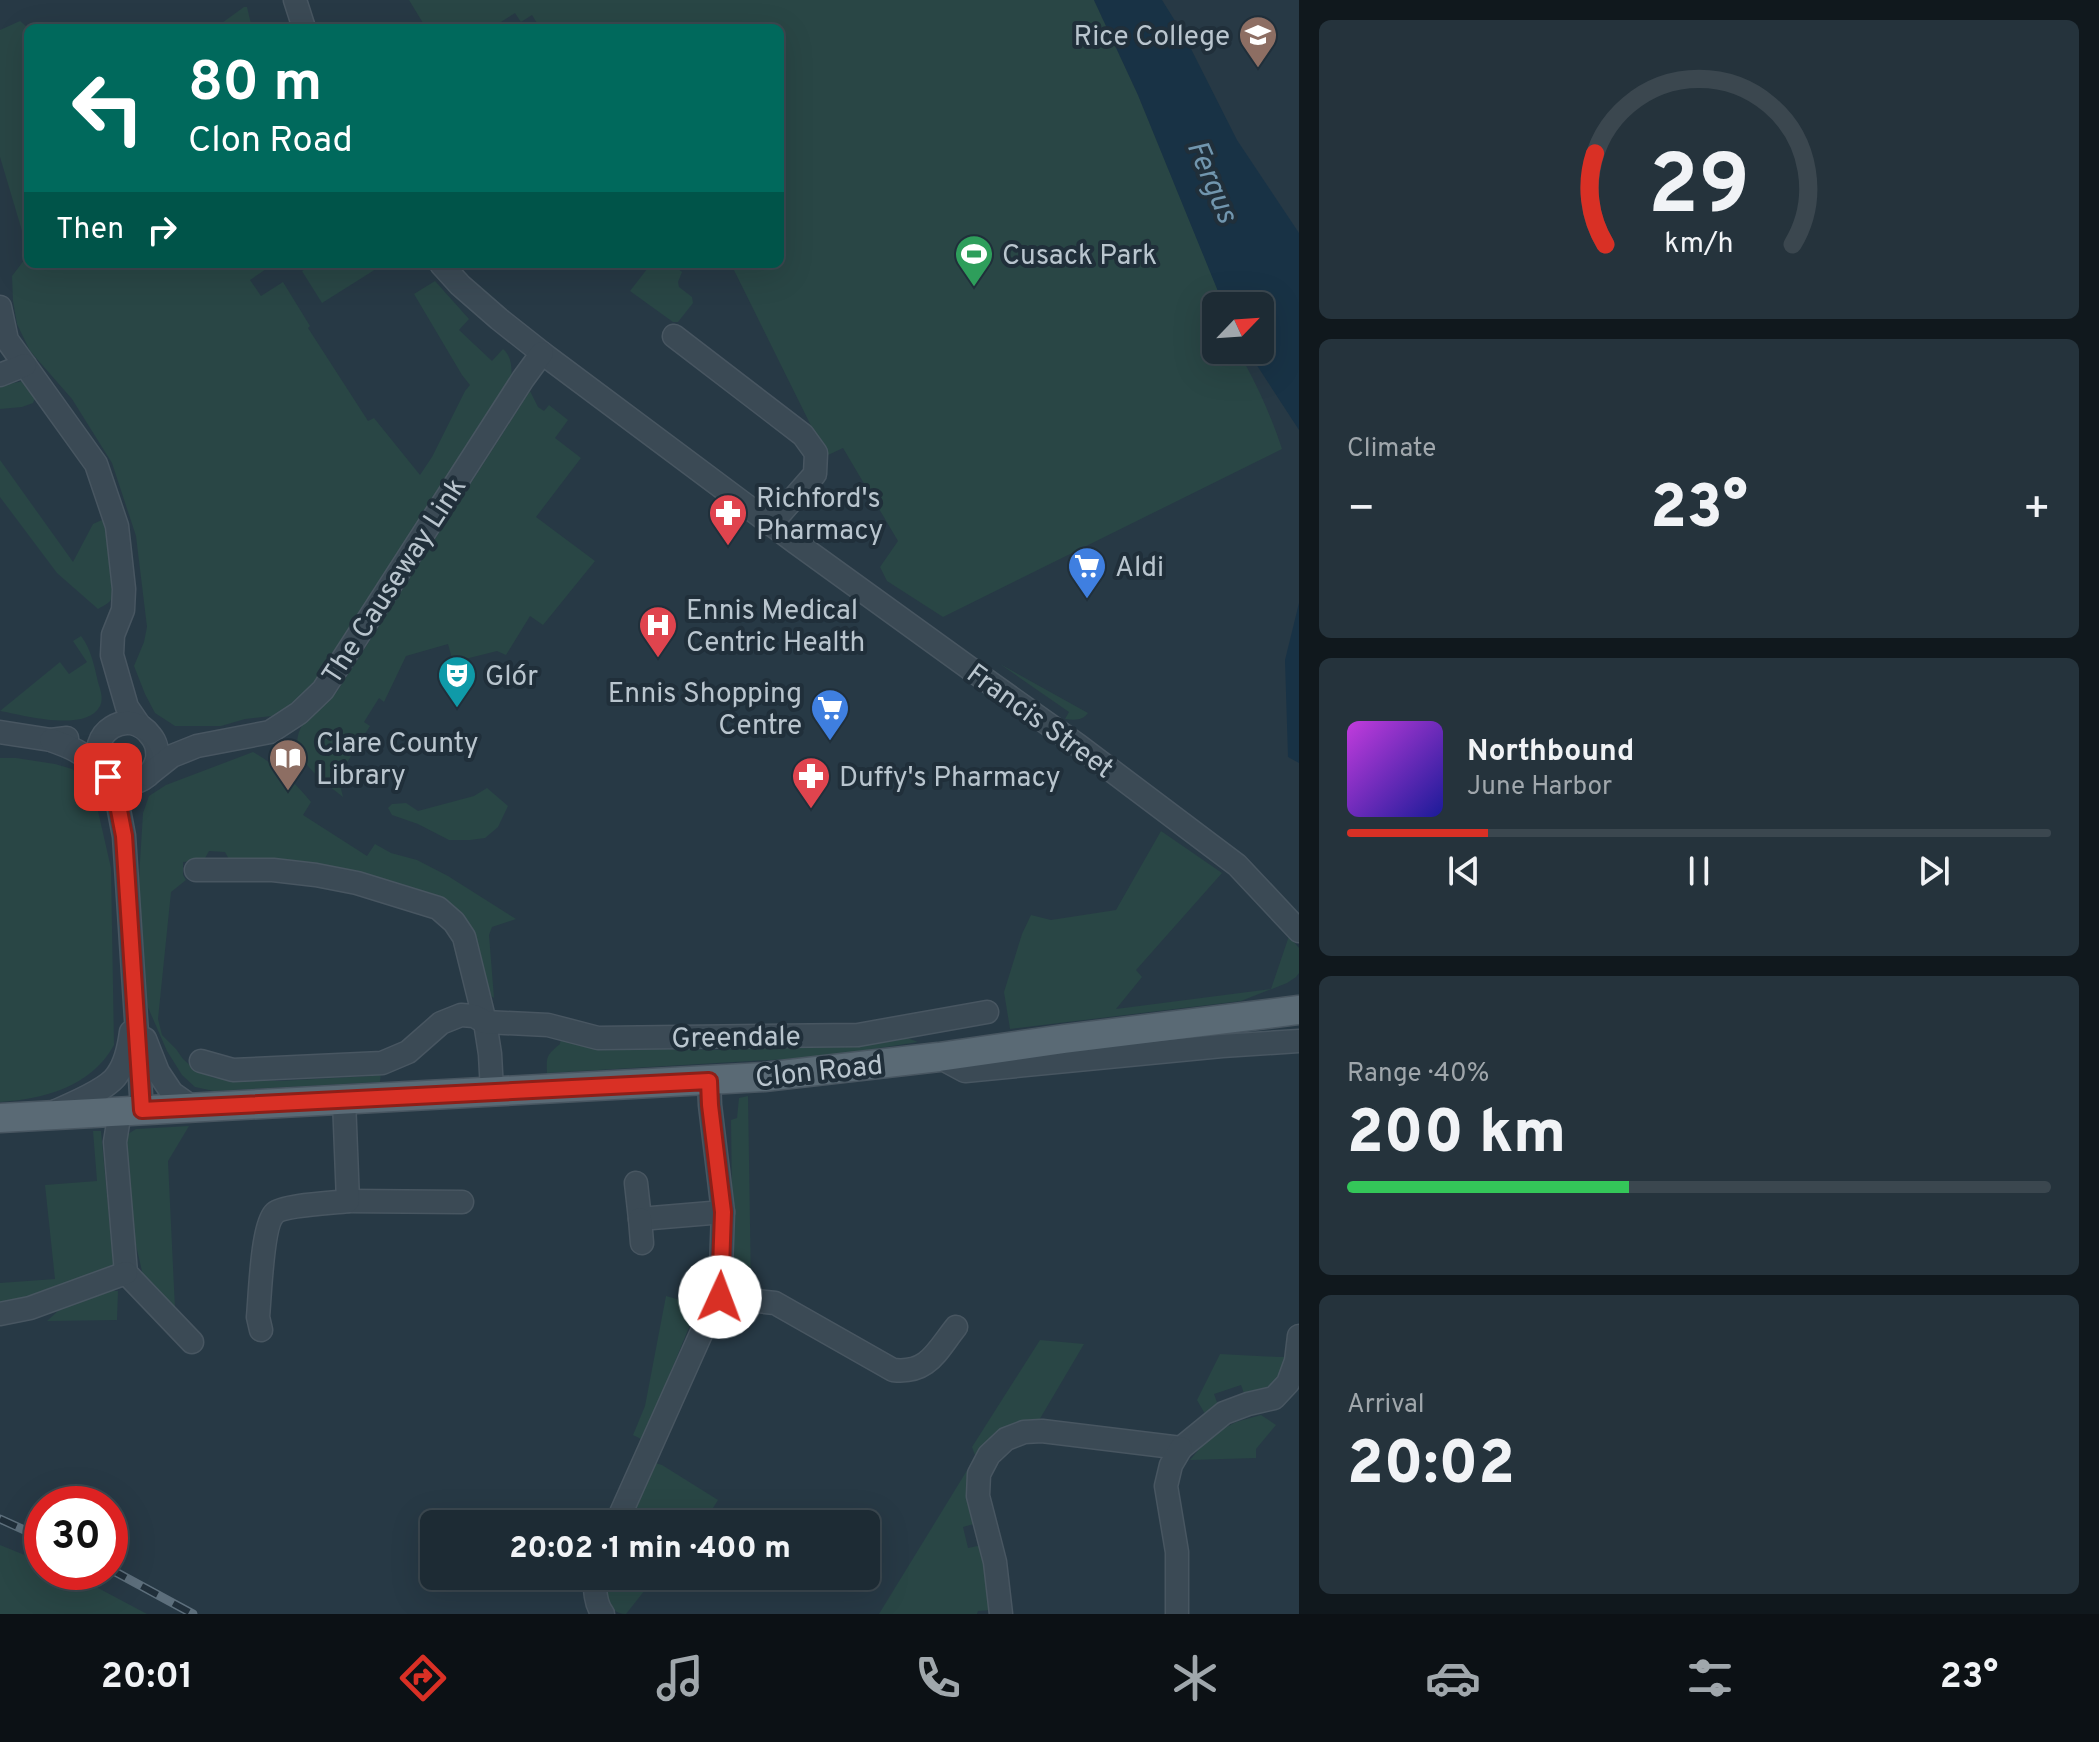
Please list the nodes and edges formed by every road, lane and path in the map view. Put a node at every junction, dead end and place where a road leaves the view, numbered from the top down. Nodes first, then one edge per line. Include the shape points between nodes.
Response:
1 (295, 0) edge
2 (303, 24) edge
3 (445, 268) edge
4 (0, 307) edge
5 (674, 336) dead end
6 (542, 353) junction
7 (25, 365) junction
8 (0, 375) edge
9 (771, 524) junction
10 (119, 684) junction
11 (144, 728) junction
12 (107, 731) junction
13 (0, 732) edge
14 (51, 740) junction
15 (197, 746) junction
16 (105, 773) junction
17 (142, 778) junction
18 (124, 836) junction
19 (196, 870) dead end
20 (1299, 931) edge
21 (135, 1003) junction
22 (1299, 1010) edge
23 (987, 1012) dead end
24 (485, 1022) junction
25 (1221, 1033) junction
26 (1299, 1041) edge
27 (201, 1061) dead end
28 (709, 1081) junction
29 (492, 1091) junction
30 (344, 1100) junction
31 (192, 1107) junction
32 (131, 1110) junction
33 (48, 1115) junction
34 (0, 1118) edge
35 (636, 1183) dead end
36 (348, 1201) junction
37 (462, 1202) dead end
38 (723, 1212) junction
39 (640, 1219) junction
40 (642, 1243) dead end
41 (126, 1273) junction
42 (720, 1297) junction
43 (0, 1314) edge
44 (956, 1327) dead end
45 (261, 1330) dead end
46 (1299, 1336) edge
47 (192, 1342) dead end
48 (1181, 1448) junction
49 (622, 1510) edge
50 (596, 1590) edge
51 (603, 1614) edge
52 (1001, 1614) edge
53 (1177, 1614) edge

1 - 2 street
3 - 6 street, Francis Street
4 - 7 street via 7,340
5 - 9 street via 803,435 816,453 815,474
6 - 9 street, Francis Street
6 - 15 street, The Causeway Link via 323,690 270,732
7 - 8 street
7 - 10 street via 96,464 117,526 124,589 112,655
9 - 20 street, Francis Street via 1237,865
10 - 11 street via 127,707
10 - 12 street
11 - 12 street via 130,723
11 - 15 street, The Causeway Link via 172,742
11 - 17 street via 154,739 157,758
12 - 14 street
12 - 16 street via 97,752
13 - 14 street
14 - 16 street via 77,751
15 - 17 street, The Causeway Link
16 - 17 street via 122,783
16 - 18 street
17 - 18 street via 128,807
18 - 21 street
19 - 24 street via 316,875 438,908 464,937
21 - 31 street via 158,1072 172,1093
21 - 32 street
21 - 33 street via 129,1050 116,1078
22 - 25 main road, Clon Road
23 - 24 street, Greendale via 858,1035 598,1038 548,1025
24 - 27 street, Greendale via 461,1015 441,1023 408,1052 382,1063 233,1070
24 - 29 street
25 - 26 street
25 - 28 main road, Clon Road
28 - 29 main road, Clon Road
28 - 38 street
29 - 30 main road, Clon Road
30 - 31 main road, Clon Road
30 - 36 street
31 - 32 main road, Clon Road
32 - 33 main road, Clon Road
32 - 41 street via 115,1142
33 - 34 main road, Clon Road
35 - 39 street
36 - 37 street
36 - 45 street via 275,1213 266,1227
38 - 39 street
38 - 42 street
39 - 40 street
41 - 43 street
41 - 47 street
42 - 44 street via 775,1303 893,1370 907,1372 925,1366
42 - 49 street
46 - 48 street via 1288,1383 1274,1398 1224,1413
48 - 52 street via 1042,1431 1006,1439 979,1474 978,1496 995,1562
48 - 53 street via 1166,1486 1177,1552
50 - 51 street

